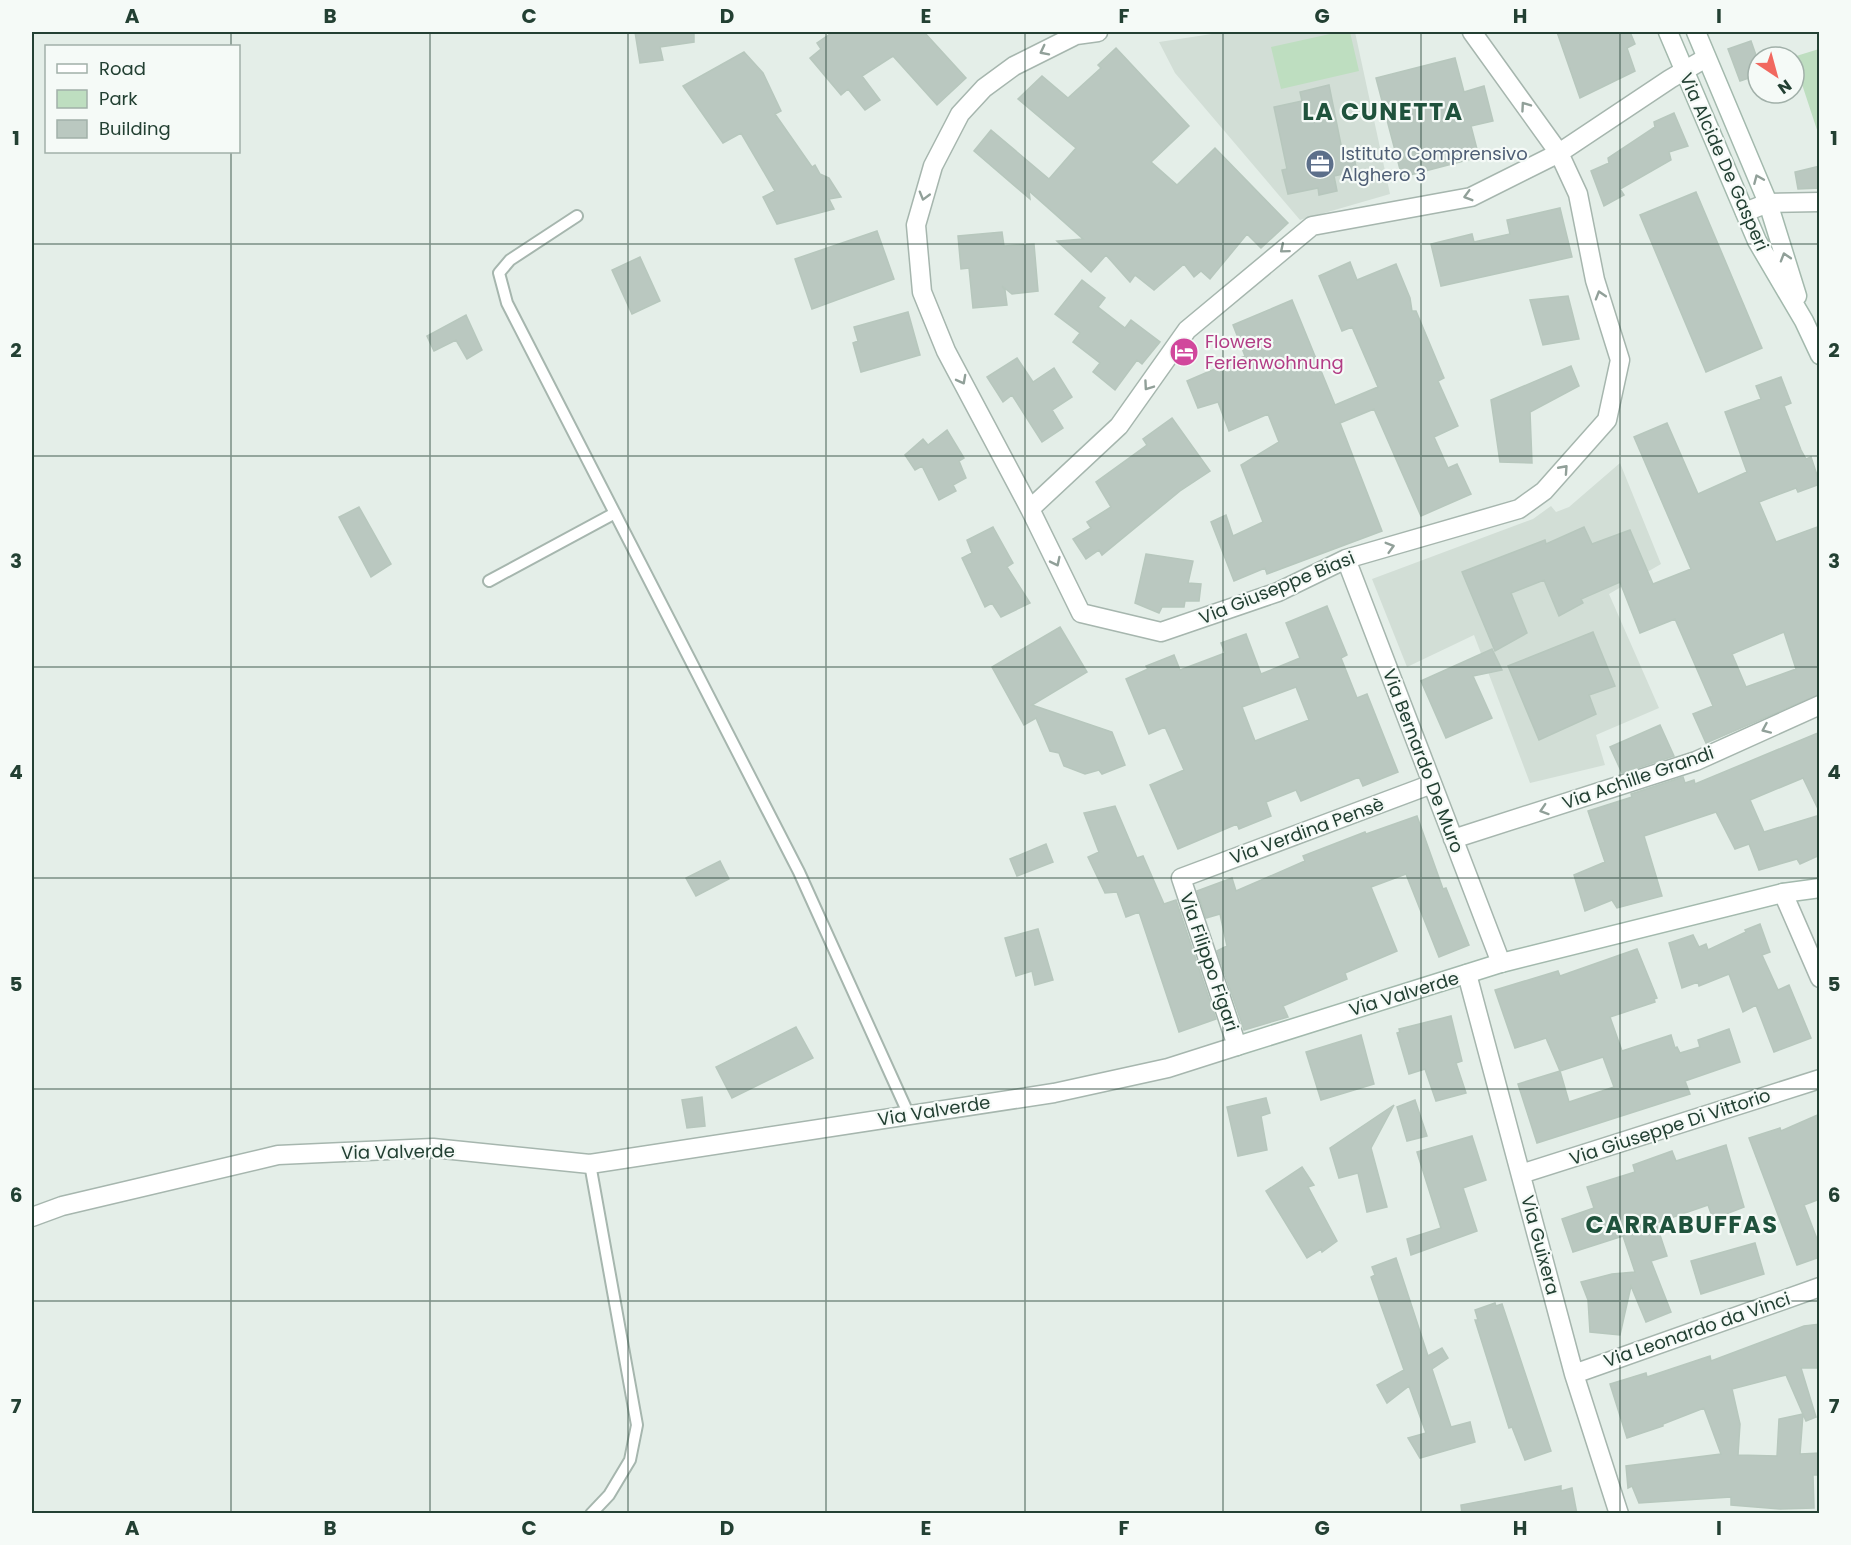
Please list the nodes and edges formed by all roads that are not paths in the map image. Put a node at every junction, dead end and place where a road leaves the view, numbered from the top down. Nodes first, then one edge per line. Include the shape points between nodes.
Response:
1 (1098, 32) edge
2 (1472, 32) edge
3 (1668, 32) edge
4 (1696, 32) edge
5 (1706, 58) junction
6 (1684, 72) junction
7 (1559, 153) junction
8 (1820, 202) edge
9 (1768, 203) junction
10 (1745, 212) junction
11 (578, 216) dead end
12 (1804, 321) junction
13 (1820, 355) edge
14 (1030, 509) junction
15 (615, 513) junction
16 (1346, 559) junction
17 (489, 580) dead end
18 (1820, 705) edge
19 (1432, 784) junction
20 (1453, 840) junction
21 (1181, 878) joint
22 (1820, 888) edge
23 (1783, 893) junction
24 (1502, 963) junction
25 (1467, 974) junction
26 (1820, 978) edge
27 (1237, 1046) junction
28 (1820, 1079) edge
29 (909, 1115) junction
30 (590, 1164) junction
31 (1521, 1174) junction
32 (32, 1217) edge
33 (1820, 1287) edge
34 (1574, 1374) junction
35 (591, 1514) edge
36 (1619, 1514) edge

1 -> 14 street, Via Giuseppe Biasi via 1076,35 1045,50 984,88 960,114 933,166 916,225 922,292 946,351
7 -> 2 street, Via Giuseppe Biasi
3 - 6 street, Via Alcide De Gasperi
4 - 5 street, Via Alcide De Gasperi
5 - 6 street
9 -> 5 street, Via Alcide De Gasperi
6 - 7 street
6 - 10 street, Via Alcide De Gasperi
7 -> 14 street via 1471,197 1312,226 1187,330 1119,426
16 -> 7 street, Via Giuseppe Biasi via 1519,509 1544,491 1607,420 1620,360 1595,280 1578,194
8 - 9 street
9 - 10 street
12 -> 9 street, Via Alcide De Gasperi
10 - 12 street, Via Alcide De Gasperi via 1757,242
11 - 15 lane via 510,260 499,273 507,303
12 - 13 street, Via Alcide De Gasperi
14 -> 16 street, Via Giuseppe Biasi via 1081,613 1161,632 1278,592
15 - 17 lane
15 - 29 lane via 799,872
16 - 19 street, Via Bernardo De Muro
18 -> 20 street, Via Achille Grandi via 1696,761
19 - 20 street, Via Bernardo De Muro
19 - 21 street, Via Verdina Pensè
20 - 24 street, Via Bernardo De Muro
21 - 27 street, Via Filippo Figari
22 - 23 street, Via Valverde
23 - 24 street, Via Valverde
23 - 26 street
24 - 25 street, Via Valverde
25 - 27 street, Via Valverde
25 - 31 street, Via Guixera
27 - 29 street, Via Valverde via 1168,1068 1054,1093
28 - 31 street, Via Giuseppe Di Vittorio
29 - 30 street, Via Valverde
30 - 32 street, Via Valverde via 433,1148 278,1155 62,1206
30 - 35 lane via 637,1425 630,1460 609,1495
31 - 34 street, Via Guixera
33 - 34 street, Via Leonardo da Vinci
34 - 36 street, Via Guixera

